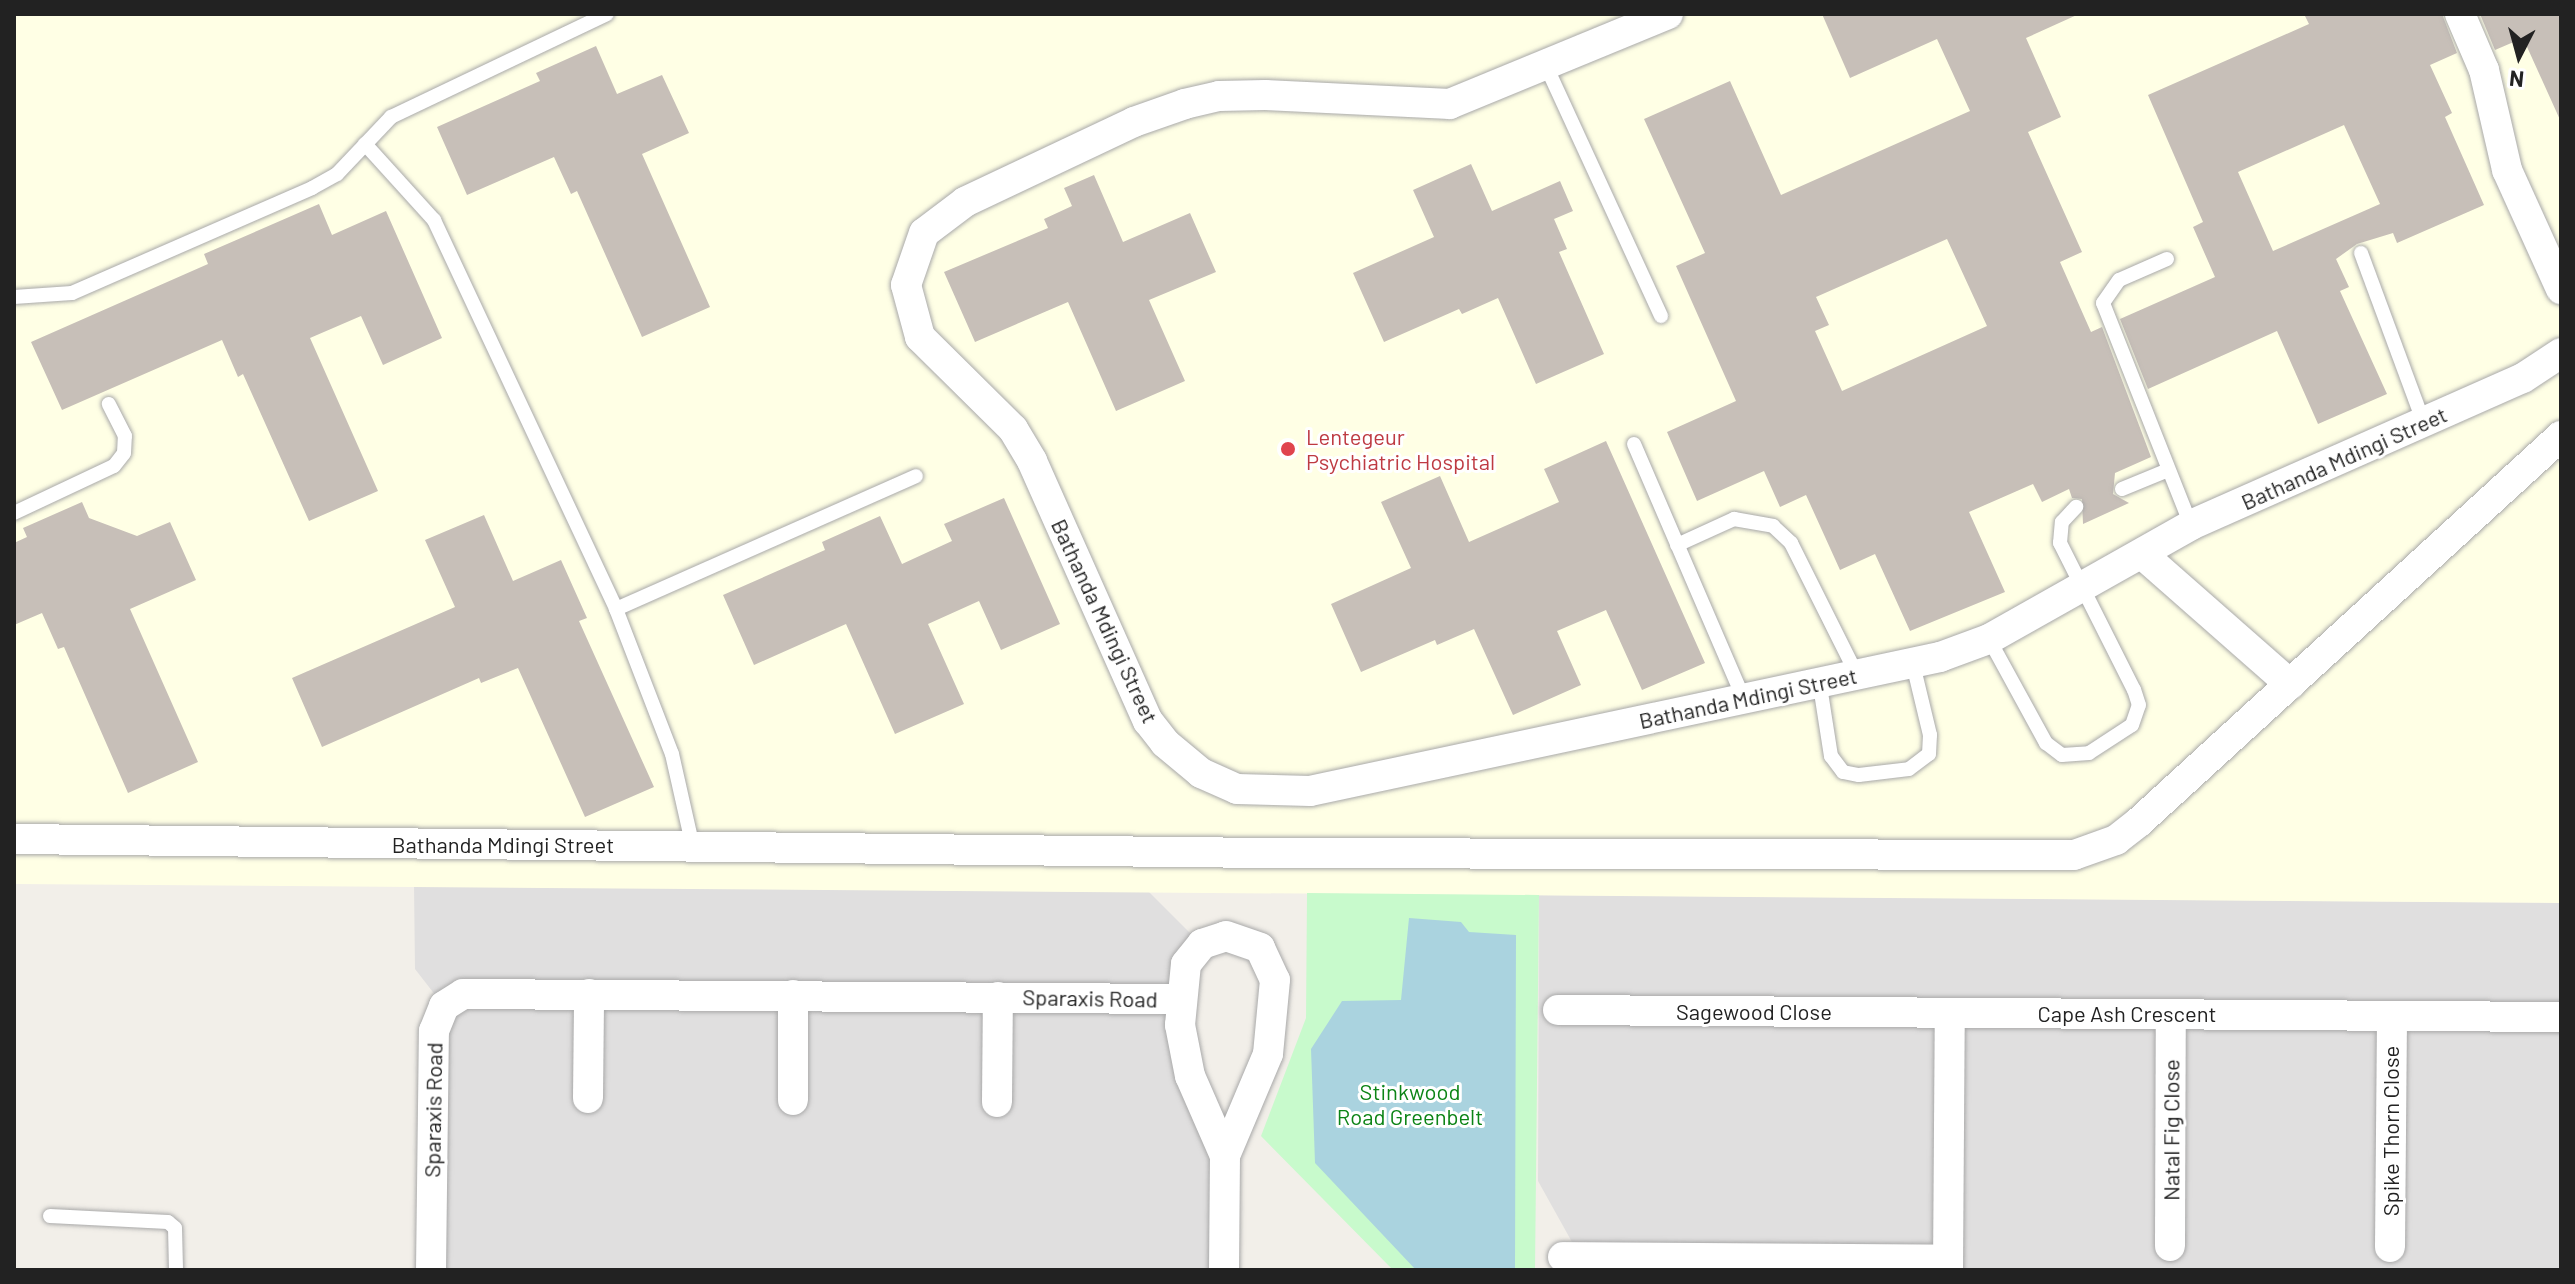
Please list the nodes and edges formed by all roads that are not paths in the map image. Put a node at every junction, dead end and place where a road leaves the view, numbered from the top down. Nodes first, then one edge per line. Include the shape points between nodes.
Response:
1 (607, 14) edge
2 (1668, 14) edge
3 (2460, 14) edge
4 (1547, 68) junction
5 (365, 144) junction
6 (2361, 253) dead end
7 (2167, 259) dead end
8 (2561, 289) edge
9 (14, 297) edge
10 (1661, 316) dead end
11 (2561, 353) edge
12 (109, 404) dead end
13 (2424, 423) junction
14 (2561, 436) edge
15 (1634, 444) dead end
16 (2168, 470) junction
17 (916, 476) dead end
18 (2122, 489) dead end
19 (2076, 507) dead end
20 (14, 513) edge
21 (2191, 525) junction
22 (1677, 545) junction
23 (2143, 555) junction
24 (2080, 589) junction
25 (616, 609) junction
26 (1989, 639) junction
27 (1913, 664) junction
28 (1858, 675) junction
29 (2290, 684) junction
30 (1820, 686) junction
31 (1744, 700) junction
32 (14, 839) edge
33 (693, 847) junction
34 (589, 994) junction
35 (793, 995) junction
36 (998, 997) junction
37 (1182, 999) junction
38 (1558, 1010) dead end
39 (1950, 1013) junction
40 (2171, 1015) junction
41 (2392, 1016) junction
42 (2561, 1017) edge
43 (588, 1098) dead end
44 (793, 1100) dead end
45 (997, 1102) dead end
46 (1225, 1156) junction
47 (50, 1216) dead end
48 (2170, 1246) dead end
49 (2390, 1247) dead end
50 (1563, 1257) dead end
51 (1948, 1265) edge
52 (176, 1270) edge
53 (431, 1270) edge
54 (1224, 1270) edge

1 - 5 lane via 391,117
2 - 4 street, Bathanda Mdingi Street
3 - 8 street via 2487,79 2507,170
4 - 10 lane
4 - 31 street, Bathanda Mdingi Street via 1450,104 1219,96 1134,122 939,218 924,233 909,265 906,285 912,320 931,350 1013,429 1148,721 1184,761 1214,781 1262,792 1310,791
5 - 9 lane via 337,174 312,188 72,293
5 - 25 lane via 434,220
6 - 13 lane
7 - 16 lane via 2119,280 2103,303
11 - 13 street, Bathanda Mdingi Street via 2523,378
12 - 20 lane via 125,436 124,453 114,466
13 - 21 street, Bathanda Mdingi Street
14 - 29 street, Bathanda Mdingi Street
15 - 22 lane
16 - 18 lane
16 - 21 lane
17 - 25 lane
19 - 24 lane via 2062,522 2060,543
21 - 23 street, Bathanda Mdingi Street
22 - 28 lane via 1734,519 1773,526 1791,543
22 - 31 lane
23 - 24 street, Bathanda Mdingi Street
23 - 29 street
24 - 26 street, Bathanda Mdingi Street
24 - 26 lane via 2139,705 2132,725 2089,753 2062,755 2046,743
25 - 33 lane via 672,754
26 - 27 street, Bathanda Mdingi Street
27 - 28 street, Bathanda Mdingi Street
27 - 30 lane via 1930,735 1929,754 1909,769 1843,772 1831,756
28 - 30 street, Bathanda Mdingi Street
29 - 33 street, Bathanda Mdingi Street via 2139,822 2116,840 2074,855
30 - 31 street, Bathanda Mdingi Street
32 - 33 street, Bathanda Mdingi Street
34 - 35 street, Sparaxis Road
34 - 43 street
34 - 53 street, Sparaxis Road via 463,994 436,1018
35 - 36 street, Sparaxis Road
35 - 44 street
36 - 37 street, Sparaxis Road
36 - 45 street, Sparaxis Road
37 - 46 street via 1190,1076
37 - 46 street via 1186,964 1213,938 1249,941 1272,968 1274,1022 1268,1054
38 - 39 street, Sagewood Close
39 - 40 street, Cape Ash Crescent
39 - 51 street
40 - 41 street, Cape Ash Crescent
40 - 48 street, Natal Fig Close
41 - 42 street, Cape Ash Crescent
41 - 49 street, Spike Thorn Close
46 - 54 street
47 - 52 lane via 168,1222 175,1228
50 - 51 street

